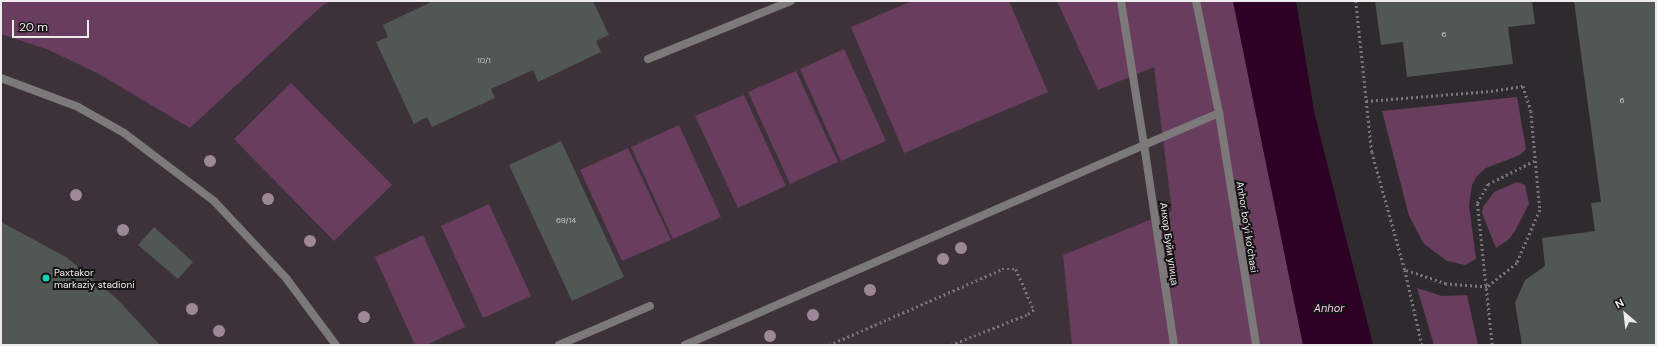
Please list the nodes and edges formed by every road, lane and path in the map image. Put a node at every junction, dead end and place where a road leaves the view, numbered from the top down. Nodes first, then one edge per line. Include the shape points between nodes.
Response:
1 (791, 1) edge
2 (1121, 1) edge
3 (1196, 1) edge
4 (1356, 1) edge
5 (648, 59) dead end
6 (1, 78) edge
7 (1366, 101) junction
8 (1218, 113) junction
9 (1144, 145) junction
10 (1536, 160) junction
11 (1405, 270) junction
12 (1487, 287) junction
13 (650, 306) dead end
14 (336, 345) edge
15 (559, 345) edge
16 (686, 345) edge
17 (829, 345) edge
18 (952, 345) edge
19 (1174, 345) edge
20 (1256, 345) edge
21 (1422, 345) edge
22 (1492, 345) edge

1 - 5 street
2 - 9 street, Анхор Буйи улица
3 - 8 street, Anhor bo‘yi ko‘chasi
4 - 7 path
6 - 14 street via 78,107 124,133 214,201 286,278
7 - 10 path via 1523,86 1531,111
7 - 11 path via 1372,152
8 - 9 street
8 - 20 street, Anhor bo‘yi ko‘chasi
9 - 16 street
9 - 19 street, Анхор Буйи улица
10 - 12 path via 1540,210 1516,263
10 - 12 path via 1488,184 1477,203
11 - 12 path via 1446,284
11 - 21 path
12 - 22 path
13 - 15 street
17 - 18 path via 1002,269 1016,269 1034,310

